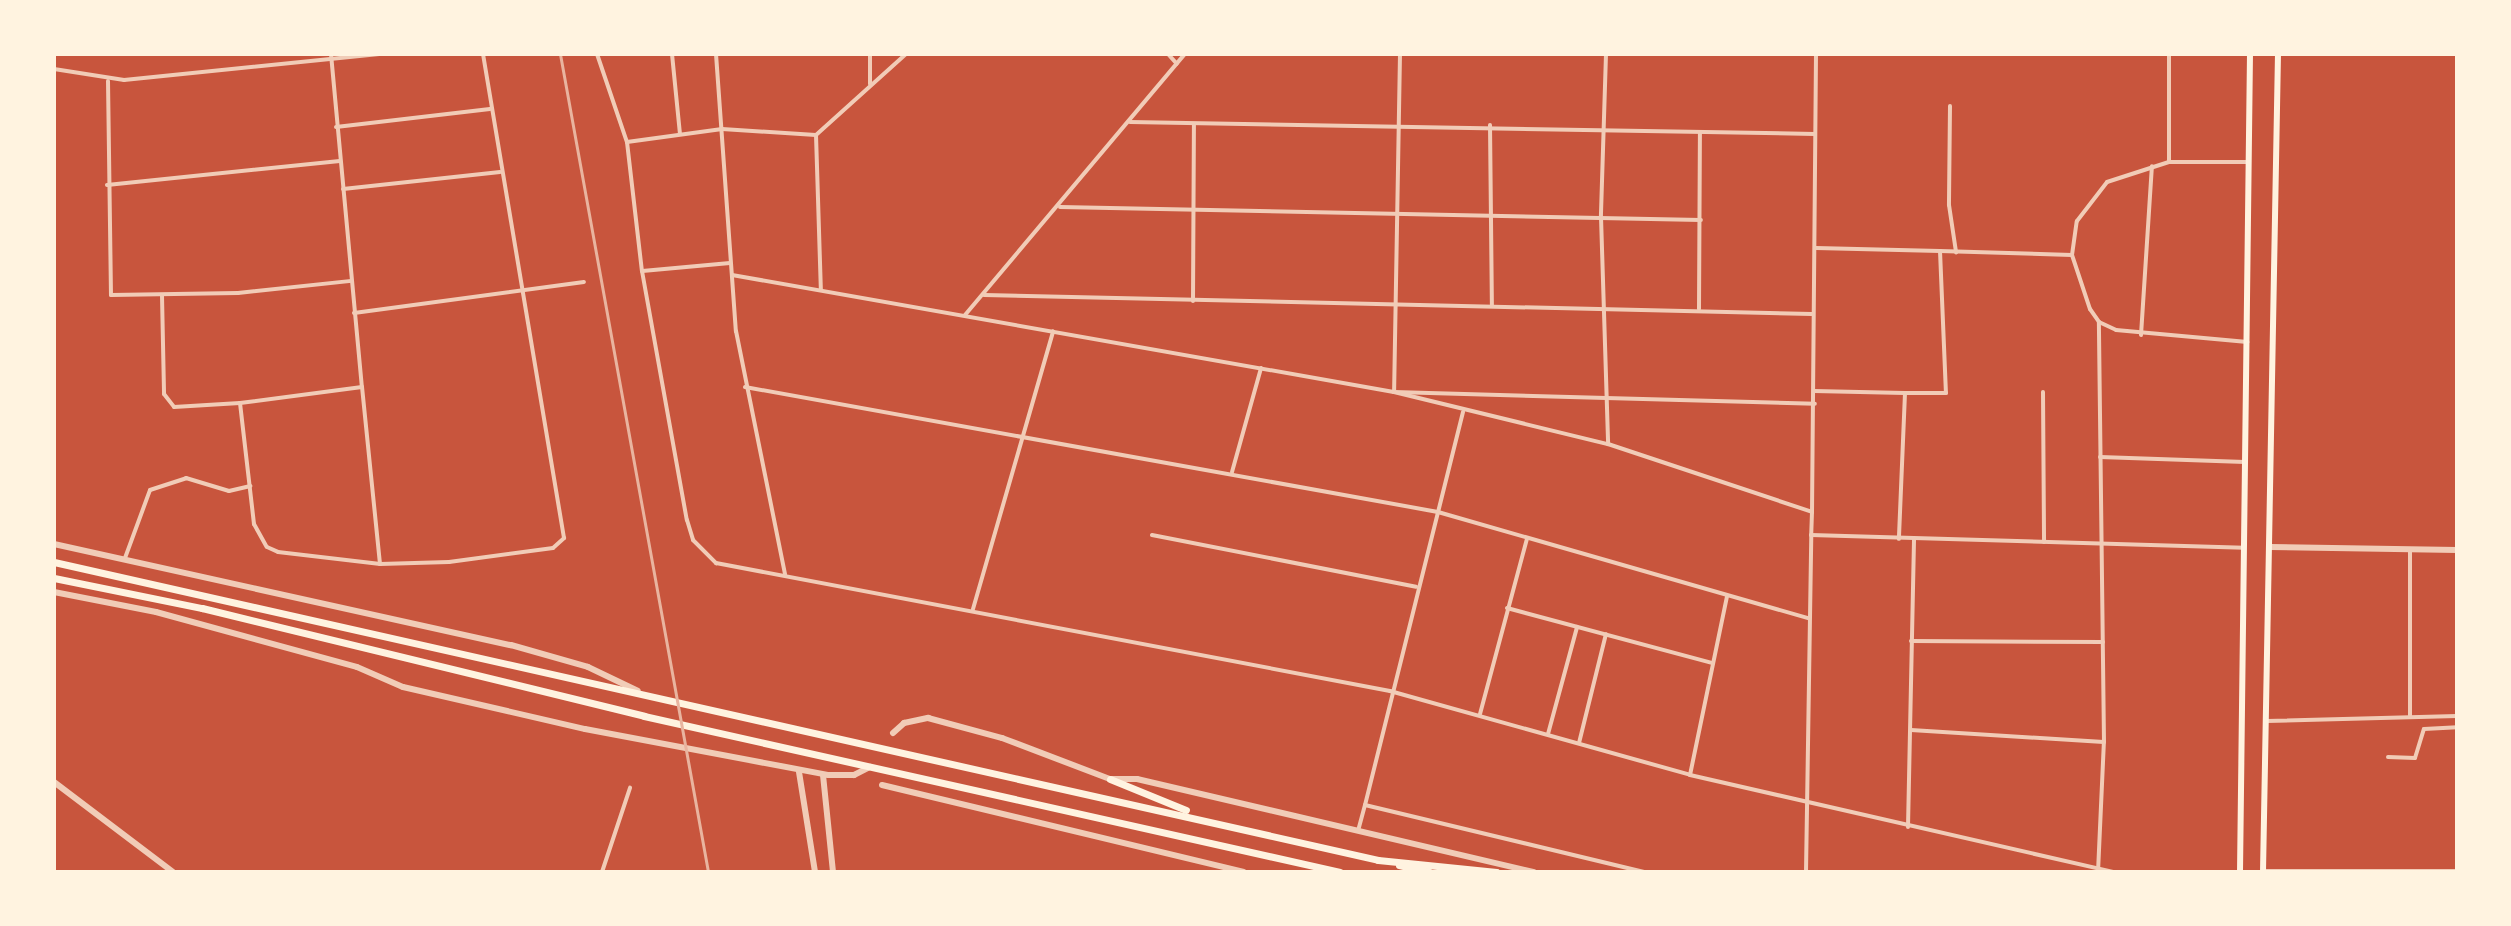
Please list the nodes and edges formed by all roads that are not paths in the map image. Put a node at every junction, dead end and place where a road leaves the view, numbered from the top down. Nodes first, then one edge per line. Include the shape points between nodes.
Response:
1 (382, 54) edge
2 (483, 54) edge
3 (597, 54) edge
4 (672, 54) edge
5 (716, 54) edge
6 (870, 54) edge
7 (906, 54) edge
8 (1168, 54) edge
9 (1185, 54) edge
10 (1400, 54) edge
11 (1606, 54) edge
12 (1816, 54) edge
13 (1989, 54) edge
14 (2043, 54) edge
15 (2169, 54) edge
16 (2250, 54) edge
17 (2278, 54) edge
18 (331, 56) edge
19 (1177, 64) junction
20 (54, 69) edge
21 (108, 81) junction
22 (870, 84) junction
23 (1950, 106) dead end
24 (490, 109) junction
25 (1130, 122) junction
26 (1194, 124) junction
27 (1401, 124) junction
28 (1490, 125) junction
29 (336, 127) junction
30 (1605, 127) junction
31 (722, 129) junction
32 (1700, 132) junction
33 (680, 134) junction
34 (1815, 134) junction
35 (816, 135) junction
36 (627, 142) junction
37 (340, 161) junction
38 (2169, 162) junction
39 (2251, 162) junction
40 (2152, 165) junction
41 (500, 172) junction
42 (107, 185) junction
43 (342, 189) junction
44 (1060, 207) junction
45 (1194, 211) junction
46 (1396, 216) junction
47 (1492, 217) junction
48 (1601, 217) junction
49 (1701, 220) junction
50 (1815, 248) junction
51 (1940, 251) junction
52 (1956, 252) junction
53 (2072, 255) junction
54 (730, 263) junction
55 (642, 271) junction
56 (732, 275) junction
57 (351, 281) junction
58 (584, 282) dead end
59 (821, 290) junction
60 (520, 292) junction
61 (984, 295) junction
62 (162, 296) junction
63 (1193, 301) junction
64 (1395, 305) junction
65 (1492, 306) junction
66 (1602, 308) junction
67 (1699, 310) junction
68 (354, 313) junction
69 (1812, 314) junction
70 (964, 316) junction
71 (2099, 322) junction
72 (1053, 331) junction
73 (2141, 335) junction
74 (2247, 342) junction
75 (1261, 368) junction
76 (362, 387) junction
77 (745, 387) junction
78 (1814, 391) junction
79 (1394, 392) junction
80 (2043, 392) dead end
81 (1905, 393) junction
82 (1608, 395) junction
83 (240, 403) junction
84 (1815, 404) junction
85 (1463, 412) junction
86 (1024, 437) junction
87 (1608, 444) junction
88 (2100, 457) junction
89 (2245, 462) junction
90 (1232, 472) junction
91 (250, 486) junction
92 (1438, 512) junction
93 (1812, 512) junction
94 (1152, 535) dead end
95 (1811, 535) junction
96 (1527, 538) junction
97 (1899, 539) junction
98 (1914, 539) junction
99 (2044, 542) junction
100 (54, 544) edge
101 (2102, 544) junction
102 (2270, 547) junction
103 (2245, 548) junction
104 (2410, 549) junction
105 (2457, 550) edge
106 (125, 558) junction
107 (54, 562) edge
108 (380, 564) junction
109 (785, 574) junction
110 (54, 578) edge
111 (1416, 587) junction
112 (54, 592) edge
113 (1727, 597) junction
114 (1507, 608) junction
115 (973, 610) junction
116 (1808, 618) junction
117 (1577, 627) junction
118 (1606, 634) junction
119 (1911, 641) junction
120 (2103, 642) junction
121 (1712, 663) junction
122 (1390, 691) junction
123 (642, 692) junction
124 (1480, 714) junction
125 (2457, 716) edge
126 (2410, 717) junction
127 (2267, 721) junction
128 (2457, 727) edge
129 (1911, 730) junction
130 (893, 733) dead end
131 (1548, 734) junction
132 (2104, 742) junction
133 (1579, 743) junction
134 (2388, 757) dead end
135 (871, 766) junction
136 (799, 772) junction
137 (823, 775) junction
138 (1690, 775) junction
139 (1110, 779) junction
140 (54, 782) edge
141 (882, 785) dead end
142 (630, 788) dead end
143 (1807, 803) junction
144 (1365, 805) junction
145 (1207, 818) junction
146 (1908, 827) junction
147 (1358, 831) junction
148 (1378, 860) junction
149 (2098, 870) edge
150 (2457, 871) edge
151 (173, 872) edge
152 (602, 872) edge
153 (815, 872) edge
154 (833, 872) edge
155 (1244, 872) edge
156 (1340, 872) edge
157 (1429, 872) edge
158 (1496, 872) edge
159 (1534, 872) edge
160 (1644, 872) edge
161 (1806, 872) edge
162 (2113, 872) edge
163 (2240, 872) edge
164 (2263, 872) edge

1 - 18 street
2 - 24 street
3 - 36 street
4 - 33 street
5 - 31 street
6 - 22 street
7 - 22 street
8 - 19 street
9 - 19 street
10 - 27 street
11 - 30 street
12 - 34 street
13 - 14 street
15 - 38 street
16 - 39 main road
17 - 102 main road
18 - 21 street
18 - 29 street
19 - 25 street
20 - 21 street
21 - 42 street
22 - 35 street
23 - 52 street via 1949,205
24 - 29 street
24 - 41 street
25 - 26 street
25 - 44 street
26 - 27 street
26 - 45 street
27 - 28 street
27 - 46 street
28 - 30 street
28 - 47 street
29 - 37 street
30 - 32 street
30 - 48 street
31 - 33 street
31 - 35 street
31 - 54 street
32 - 34 street
32 - 49 street
33 - 36 street
34 - 50 street
35 - 59 street
36 - 55 street
37 - 42 street
37 - 43 street
38 - 39 street
38 - 40 street
39 - 74 main road
40 - 53 street via 2107,182 2089,201 2077,221
40 - 73 street
41 - 43 street
41 - 60 street
42 - 62 street via 108,292 119,297
43 - 57 street
44 - 45 street
44 - 61 street
45 - 46 street
45 - 63 street
46 - 47 street
46 - 64 street
47 - 48 street
47 - 65 street
48 - 49 street
48 - 66 street
49 - 67 street
50 - 51 street
50 - 69 street
51 - 52 street
51 - 81 street via 1946,393
52 - 53 street
53 - 71 street via 2083,295
54 - 55 street
54 - 56 street
55 - 109 street via 693,540 716,563
56 - 59 street
56 - 77 street
57 - 62 street
57 - 68 street
58 - 60 street
59 - 70 street
60 - 68 street
60 - 108 street via 564,538 553,548 449,562
61 - 63 street
61 - 70 street
62 - 83 street via 164,394 174,407
63 - 64 street
64 - 65 street
64 - 79 street
65 - 66 street
66 - 67 street
66 - 82 street
67 - 69 street
68 - 76 street
69 - 78 street
70 - 72 street
71 - 73 street
71 - 88 street
72 - 75 street
72 - 86 street
73 - 74 street
74 - 89 main road
75 - 79 street
75 - 90 street
76 - 83 street
76 - 108 street
77 - 86 street
77 - 109 street
78 - 81 street
78 - 84 street
79 - 82 street
79 - 85 street
80 - 99 street
81 - 97 street
82 - 84 street
82 - 87 street
83 - 91 street
84 - 93 street
85 - 87 street
85 - 92 street
86 - 90 street
86 - 115 street
87 - 93 street
88 - 89 street
88 - 101 street
89 - 103 main road
90 - 92 street
91 - 106 street via 229,491 186,478 150,490
91 - 108 street via 254,524 267,547
92 - 96 street
92 - 111 street
93 - 95 street
94 - 111 street
95 - 97 street
95 - 116 street
96 - 113 street
96 - 114 street
97 - 98 street
98 - 99 street
98 - 119 street
99 - 101 street
100 - 106 street
101 - 103 street
101 - 120 street
102 - 104 street
102 - 127 main road
103 - 163 main road
104 - 105 street
104 - 126 street
106 - 123 street via 511,645 588,667
107 - 123 highway
109 - 115 street
110 - 135 highway
111 - 122 street
112 - 136 street via 291,648 403,687
113 - 116 street
113 - 121 street
114 - 117 street
114 - 124 street
115 - 122 street
116 - 143 street
117 - 118 street
117 - 131 street
118 - 121 street
118 - 133 street
119 - 120 street
119 - 129 street
120 - 132 street
121 - 138 street
122 - 124 street
122 - 144 street
123 - 145 highway
124 - 131 street
125 - 126 street
126 - 127 street
127 - 164 main road
128 - 134 street via 2424,729 2417,756
129 - 132 street
129 - 146 street
130 - 139 street via 904,723 928,718 1002,738
131 - 133 street
132 - 149 street
133 - 138 street
135 - 137 street via 854,775
135 - 156 highway
136 - 137 street
136 - 153 street
137 - 154 street
138 - 143 street
139 - 145 highway
139 - 147 street via 1137,779
140 - 151 street
141 - 155 street
142 - 152 street
143 - 146 street
143 - 161 street
144 - 147 street
144 - 160 street
145 - 148 highway
146 - 149 street
147 - 159 street
148 - 157 highway
148 - 158 highway
149 - 162 street
150 - 164 street

